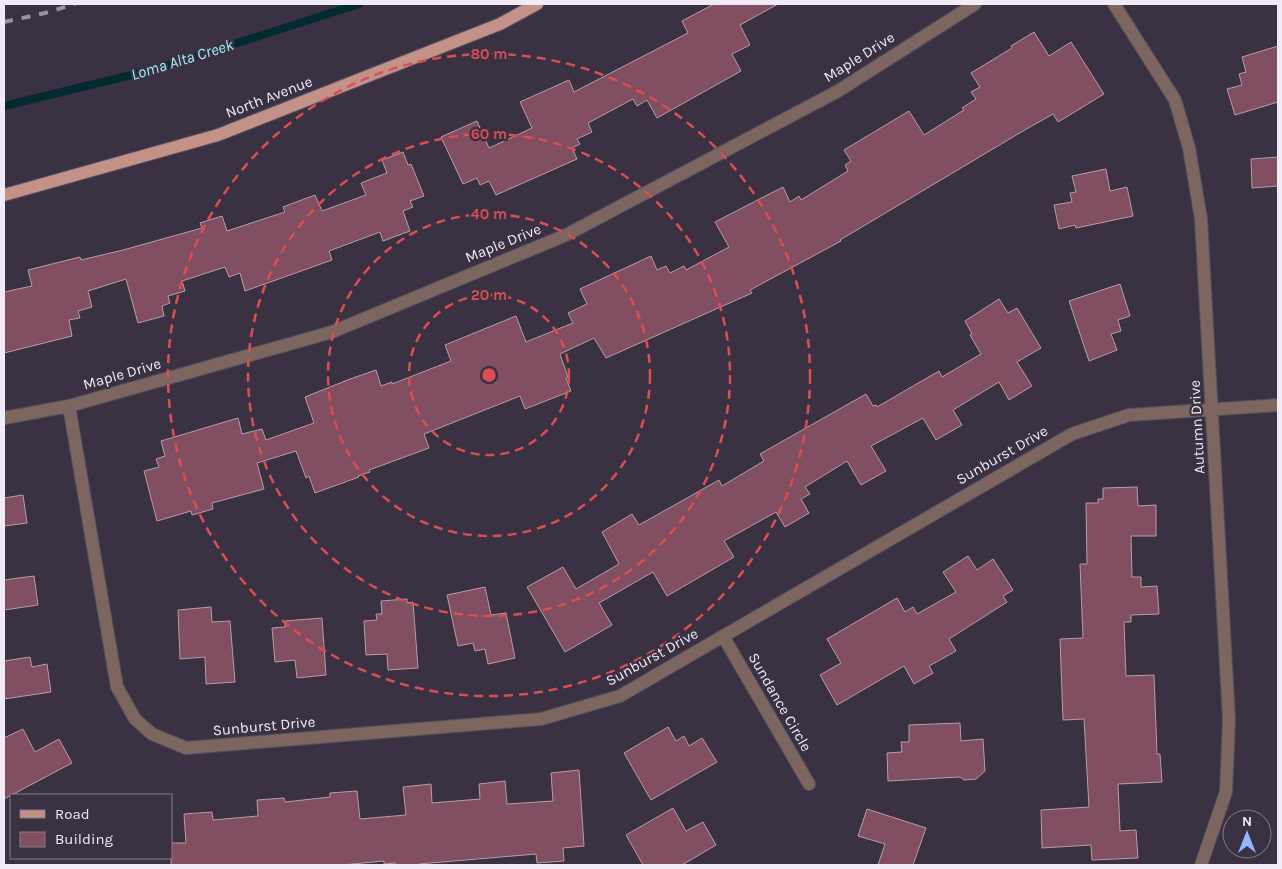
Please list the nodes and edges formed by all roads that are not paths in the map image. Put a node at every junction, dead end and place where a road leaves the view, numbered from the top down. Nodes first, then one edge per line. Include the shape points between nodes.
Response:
1 (537, 4) edge
2 (975, 4) edge
3 (1114, 4) edge
4 (4, 195) edge
5 (1278, 405) edge
6 (69, 406) junction
7 (1212, 408) junction
8 (4, 418) edge
9 (723, 636) junction
10 (809, 784) dead end
11 (1201, 865) edge

1 - 4 main road, North Avenue via 500,24 218,135
2 - 6 street, Maple Drive via 838,91 566,235 332,332
3 - 7 street, Autumn Drive via 1175,100 1189,148 1200,219
5 - 7 street, Sunburst Drive
6 - 8 street, Maple Drive
6 - 9 street, Sunburst Drive via 117,687 134,719 152,734 186,748 540,719 620,696
7 - 9 street, Sunburst Drive via 1129,415 1072,434
7 - 11 street, Autumn Drive via 1229,719 1226,792
9 - 10 street, Sundance Circle

